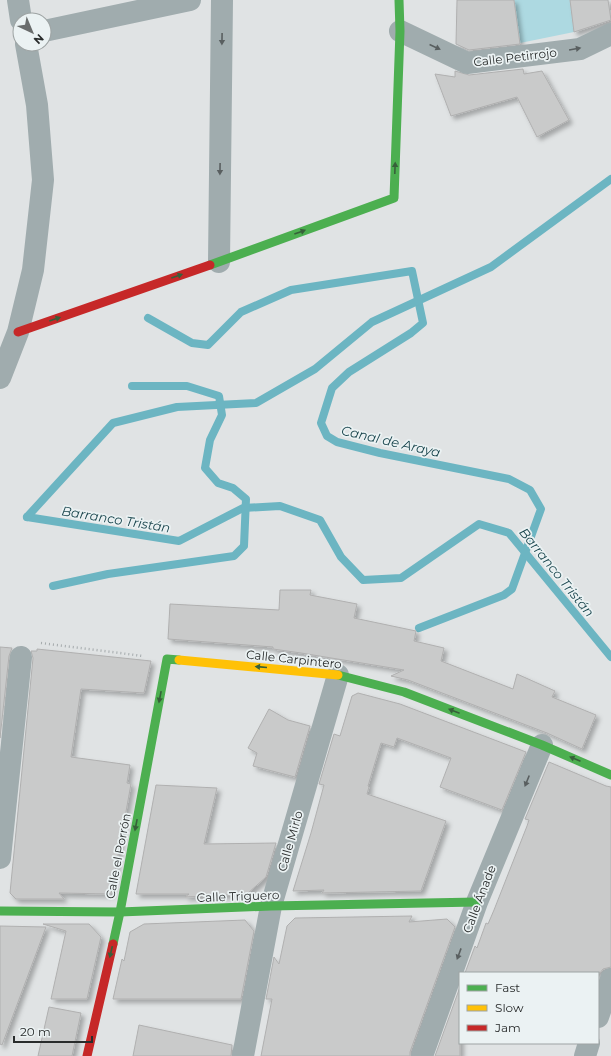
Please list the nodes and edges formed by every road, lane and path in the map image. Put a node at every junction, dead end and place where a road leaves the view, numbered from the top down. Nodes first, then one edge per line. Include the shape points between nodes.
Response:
1 (18, 0) edge
2 (190, 0) edge
3 (222, 0) edge
4 (399, 0) edge
5 (20, 12) edge
6 (52, 29) edge
7 (400, 31) junction
8 (611, 34) edge
9 (27, 52) edge
10 (219, 262) junction
11 (18, 332) junction
12 (0, 378) edge
13 (21, 657) joint
14 (167, 659) junction
15 (338, 674) junction
16 (542, 745) junction
17 (611, 775) edge
18 (0, 858) edge
19 (477, 902) junction
20 (271, 906) junction
21 (0, 911) edge
22 (120, 912) junction
23 (611, 979) edge
24 (599, 1014) edge
25 (589, 1044) edge
26 (87, 1056) edge
27 (243, 1056) edge
28 (422, 1056) edge
29 (585, 1056) edge

1 - 5 street
2 - 6 street
3 -> 10 street
4 - 7 street
7 -> 8 street, Calle Petirrojo via 467,63 580,48
10 -> 7 street via 394,198
9 - 11 street via 37,105 44,180 34,270
11 -> 10 street
11 - 12 street
13 - 14 path via 22,641
13 - 18 street
15 -> 14 street, Calle Carpintero
14 -> 22 street, Calle el Porrón
16 -> 15 street, Calle Carpintero via 404,692
15 - 20 street, Calle Mirlo
17 -> 16 street, Calle Carpintero
16 -> 19 street, Calle Ánade
19 - 20 street, Calle Triguero
19 -> 28 street, Calle Ánade
20 - 22 street, Calle Triguero
20 - 27 street, Calle Mirlo
21 - 22 street, Calle Triguero
22 -> 26 street, Calle el Porrón
23 - 24 street
25 - 29 street

